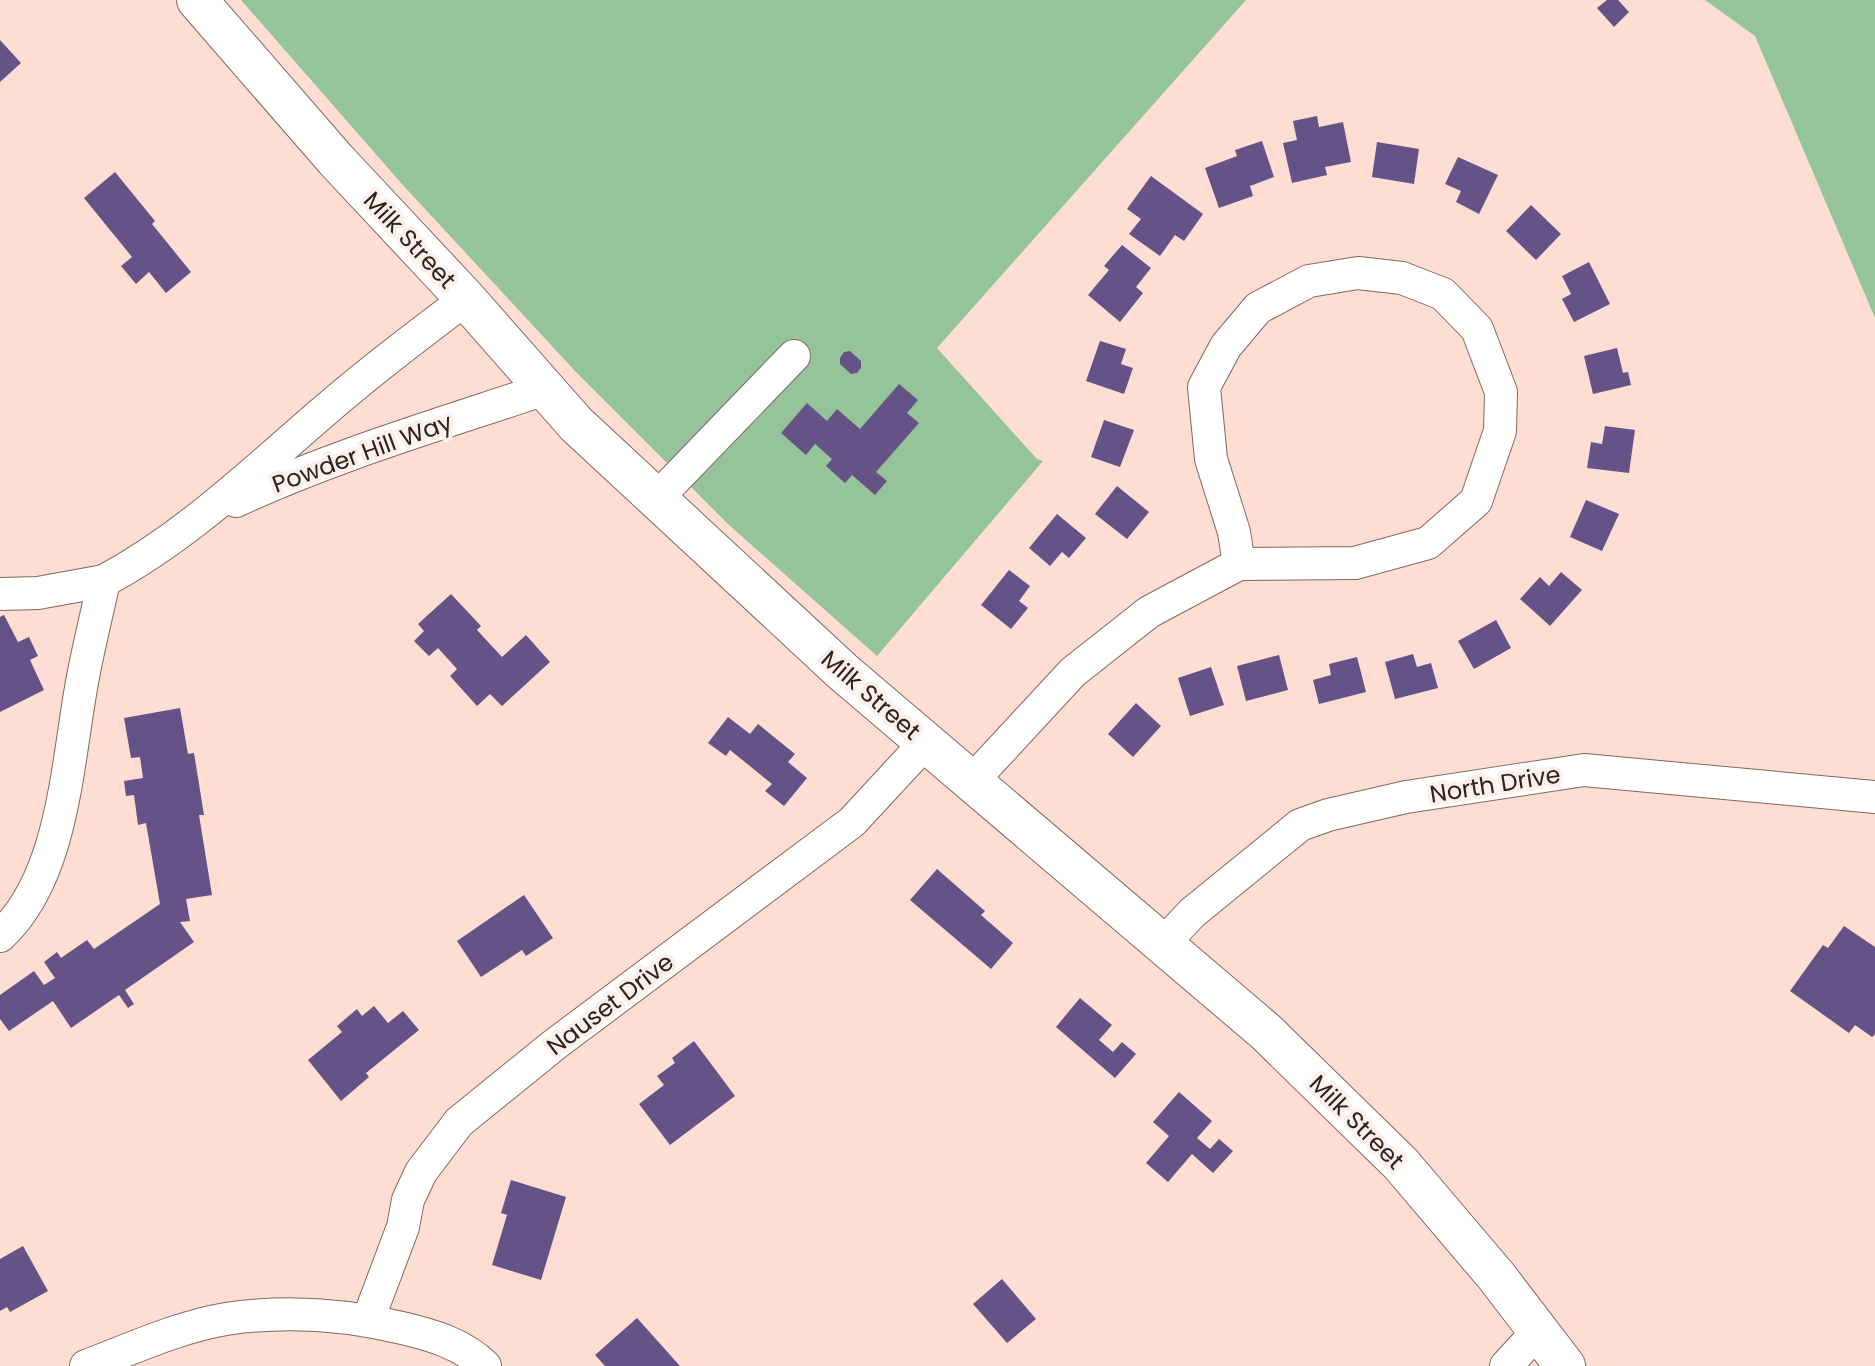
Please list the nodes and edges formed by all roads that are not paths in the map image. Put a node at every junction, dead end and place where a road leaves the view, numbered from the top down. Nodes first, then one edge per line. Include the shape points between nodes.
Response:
1 (197, 0) edge
2 (466, 299) junction
3 (794, 356) dead end
4 (545, 389) junction
5 (656, 499) junction
6 (185, 531) junction
7 (1239, 564) junction
8 (104, 581) junction
9 (0, 594) edge
10 (926, 742) junction
11 (972, 781) junction
12 (1875, 797) edge
13 (0, 936) edge
14 (1163, 944) junction
15 (368, 1320) junction
16 (1539, 1330) junction
17 (86, 1366) edge
18 (485, 1366) edge
19 (1506, 1366) edge
20 (1565, 1366) edge

1 - 2 main road, Milk Street
2 - 4 main road, Milk Street
2 - 6 street, Powder Hill Way via 361,379
3 - 5 street
4 - 5 main road, Milk Street
4 - 6 street, Powder Hill Way via 286,478
5 - 10 main road, Milk Street
6 - 8 street, Powder Hill Way
7 - 7 street via 1355,563 1428,543 1476,501 1500,431 1501,392 1477,329 1443,294 1402,278 1372,274 1309,281 1258,308 1226,346 1204,387 1211,459
7 - 11 street via 1149,612 1073,672
8 - 9 street, Powder Hill Way
8 - 13 street via 65,792 44,866 29,900
10 - 11 main road, Milk Street
10 - 15 street, Nauset Drive via 852,822 459,1122 421,1172 408,1200
11 - 14 main road, Milk Street
12 - 14 street, North Drive via 1584,770 1406,797 1300,825 1192,913
14 - 16 main road, Milk Street via 1266,1032 1401,1164
15 - 17 street via 290,1312 223,1320
15 - 18 street via 434,1336
16 - 19 street
16 - 20 main road, Milk Street

